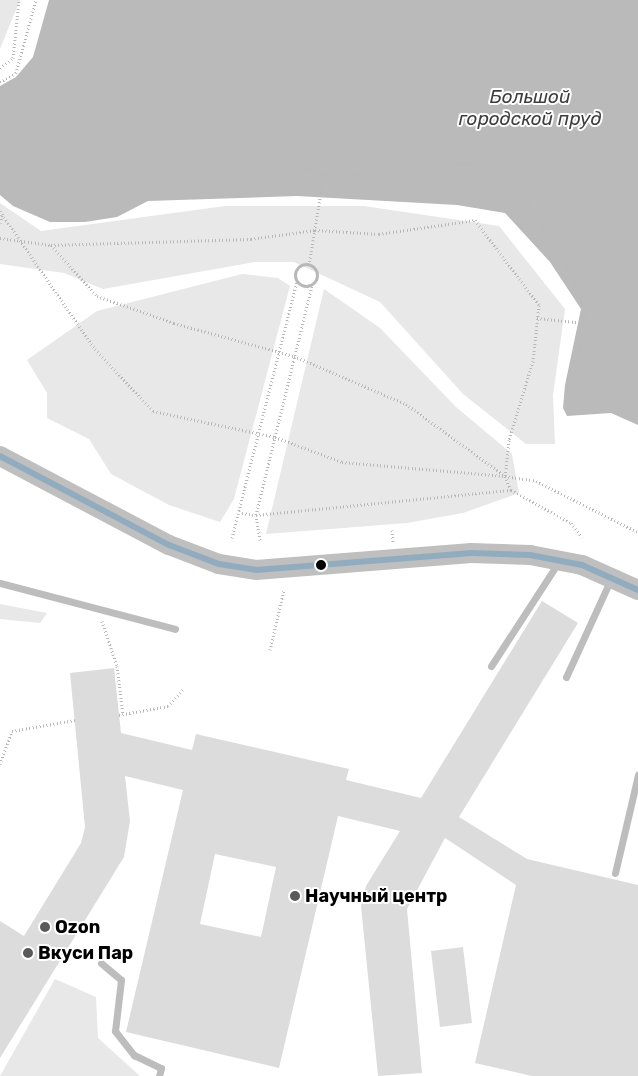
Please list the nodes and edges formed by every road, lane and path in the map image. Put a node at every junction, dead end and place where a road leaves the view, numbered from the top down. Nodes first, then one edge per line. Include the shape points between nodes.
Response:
1 (19, 0) edge
2 (36, 0) edge
3 (0, 68) edge
4 (0, 82) edge
5 (297, 166) dead end
6 (324, 173) junction
7 (1, 212) edge
8 (0, 223) edge
9 (315, 230) junction
10 (0, 238) edge
11 (21, 242) junction
12 (51, 245) junction
13 (309, 265) junction
14 (297, 282) junction
15 (312, 285) junction
16 (537, 318) junction
17 (585, 322) junction
18 (281, 352) junction
19 (579, 352) dead end
20 (294, 356) junction
21 (262, 434) junction
22 (275, 436) junction
23 (0, 456) edge
24 (505, 476) junction
25 (511, 490) junction
26 (242, 513) junction
27 (256, 515) junction
28 (638, 532) edge
29 (582, 537) dead end
30 (232, 538) dead end
31 (260, 540) dead end
32 (559, 560) junction
33 (613, 576) junction
34 (0, 583) edge
35 (284, 590) dead end
36 (638, 590) edge
37 (98, 609) junction
38 (175, 629) dead end
39 (270, 650) dead end
40 (491, 666) dead end
41 (566, 677) dead end
42 (184, 688) dead end
43 (75, 720) dead end
44 (0, 764) edge
45 (638, 775) edge
46 (615, 873) dead end
47 (101, 963) dead end
48 (160, 1076) edge

1 - 3 path via 13,58
2 - 4 path via 16,73
5 - 6 path
6 - 9 path
6 - 17 path via 379,176 442,162 471,164 507,179 524,197 575,282
7 - 8 path
7 - 11 path
9 - 12 path via 251,239
9 - 13 path
9 - 16 path via 379,234 475,220 539,305
10 - 11 path
11 - 12 path
11 - 21 path via 95,350 153,411
12 - 18 path via 97,296
13 - 14 path via 296,272
13 - 15 path via 317,271
14 - 15 path
14 - 18 path
15 - 20 path
16 - 17 path
16 - 24 path via 533,361 509,440
17 - 19 path
18 - 20 path
18 - 21 path
20 - 22 path
20 - 24 path via 406,404
21 - 22 path
21 - 26 path
22 - 24 path via 342,462
22 - 27 path
23 - 32 street via 169,545 219,564 256,570 471,553
24 - 25 path
24 - 28 path via 536,481
25 - 27 path
25 - 29 path via 571,522
26 - 27 path
26 - 30 path
27 - 31 path
32 - 33 street
32 - 40 lane
33 - 36 street
33 - 41 lane
34 - 37 lane
35 - 39 path
37 - 38 lane
37 - 42 path via 117,666 121,714 168,706
43 - 44 path via 12,731
45 - 46 lane
47 - 48 lane via 121,980 115,1031 134,1055 161,1068

